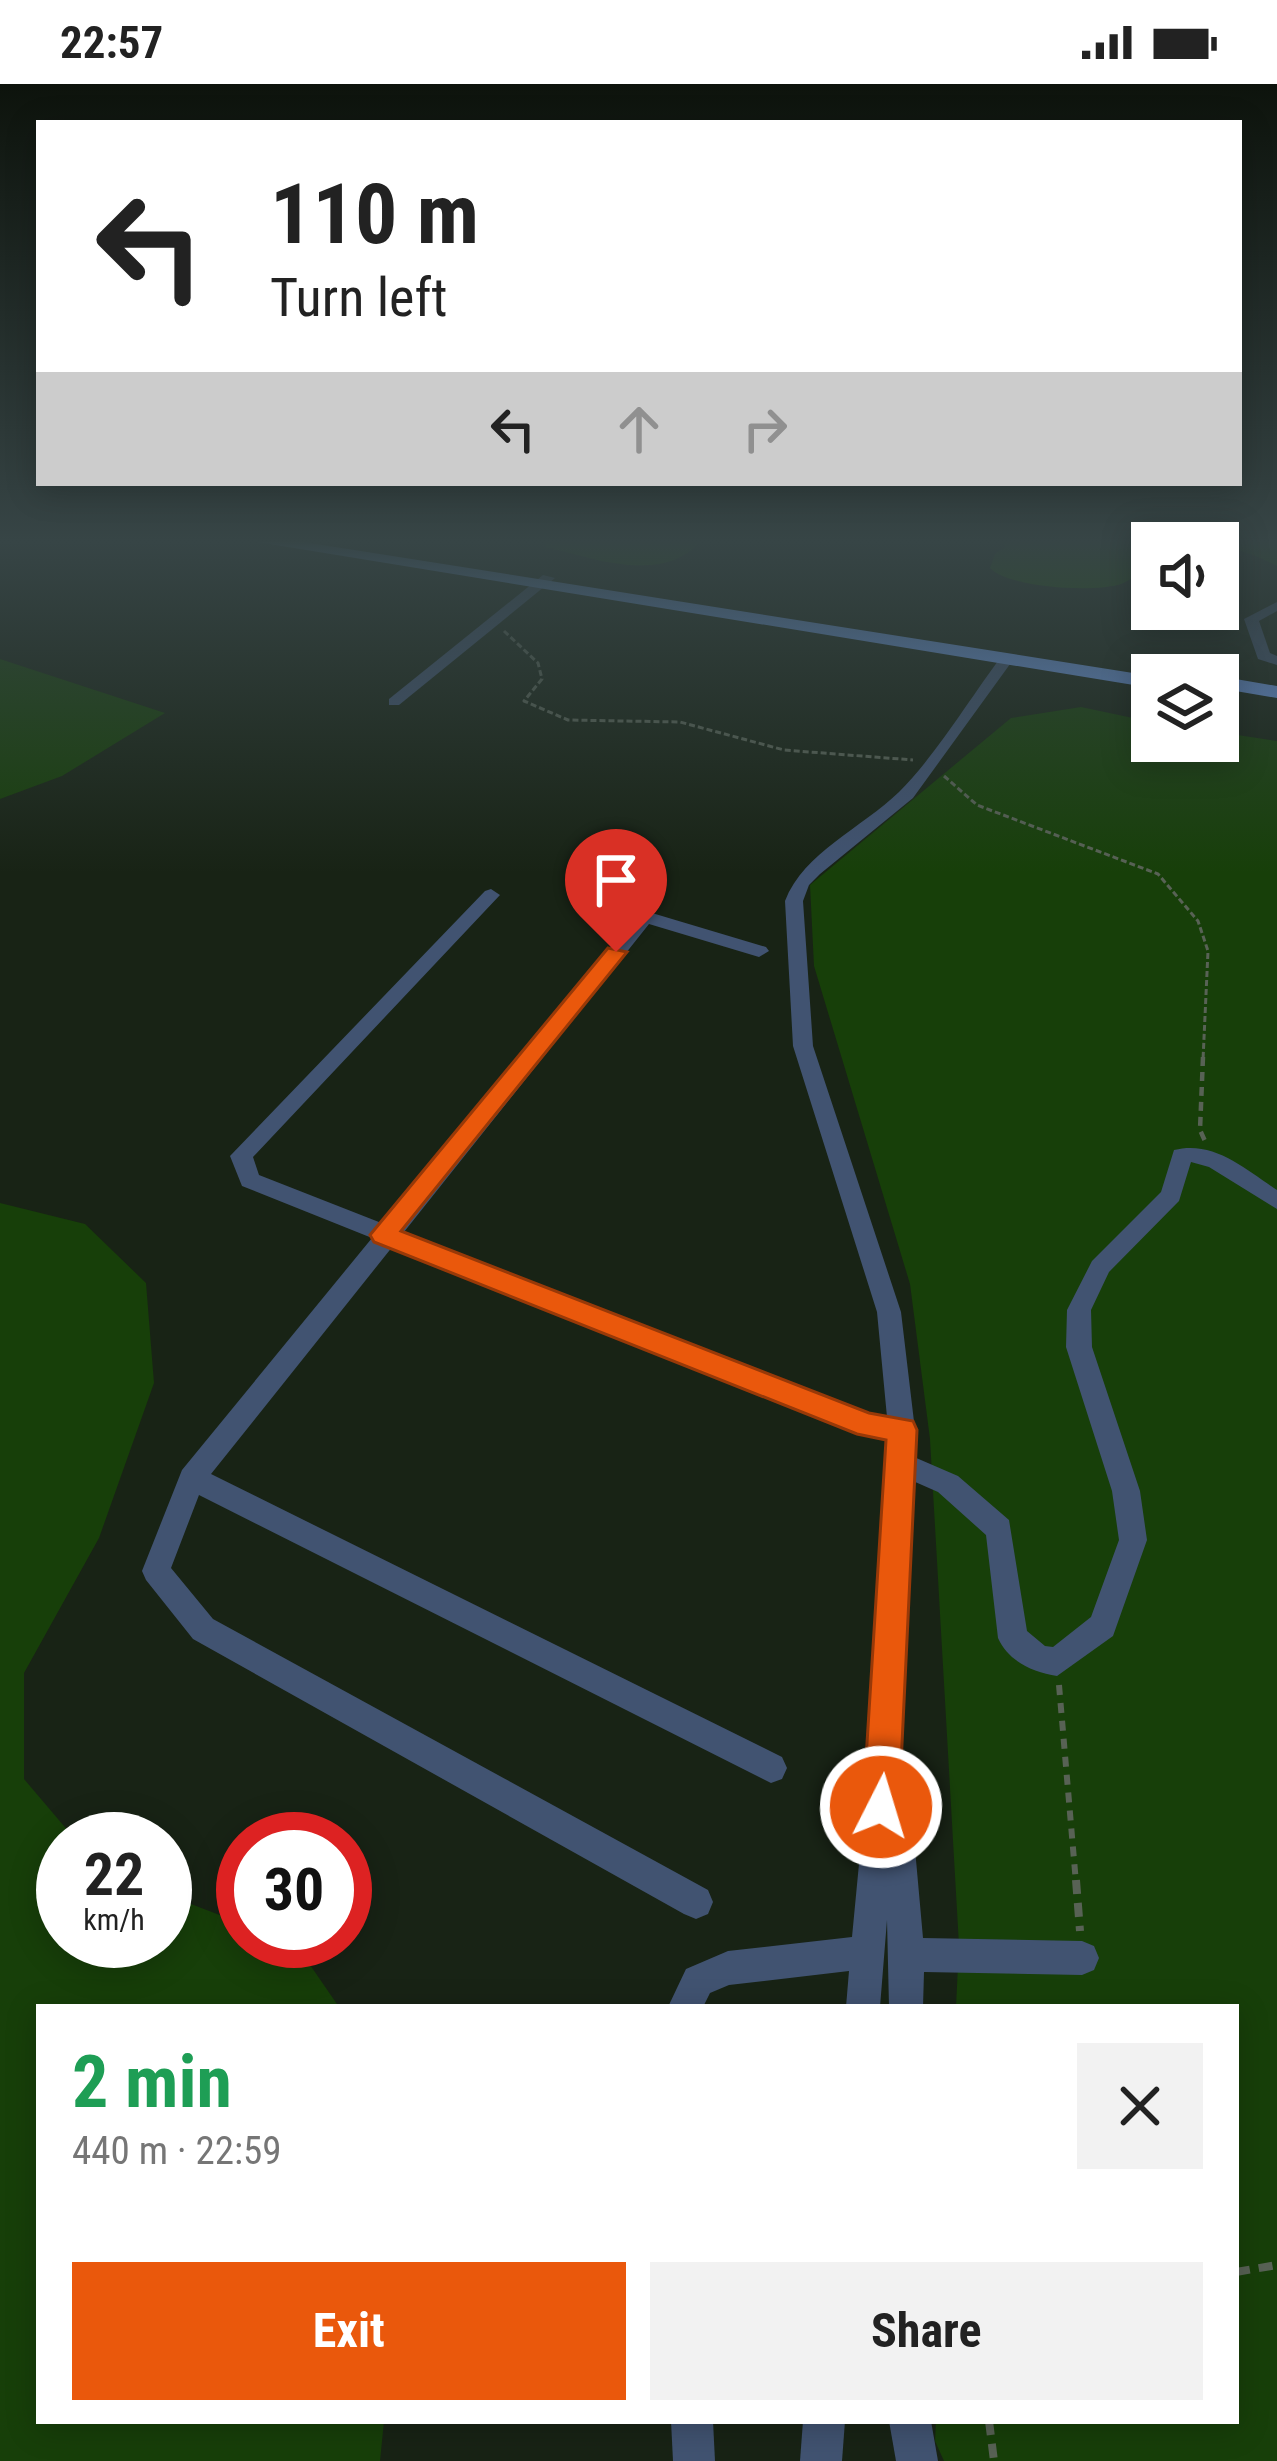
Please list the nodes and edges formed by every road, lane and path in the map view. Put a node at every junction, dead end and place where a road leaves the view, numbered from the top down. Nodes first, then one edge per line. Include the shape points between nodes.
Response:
1 (459, 651) edge
2 (524, 651) edge
3 (951, 651) edge
4 (1007, 651) edge
5 (1006, 660) junction
6 (1131, 669) edge
7 (1131, 679) edge
8 (1239, 686) edge
9 (1277, 692) edge
10 (1239, 695) edge
11 (1277, 701) edge
12 (394, 702) dead end
13 (929, 766) junction
14 (491, 895) dead end
15 (759, 951) dead end
16 (1213, 1157) junction
17 (1277, 1202) edge
18 (383, 1235) junction
19 (902, 1430) junction
20 (901, 1464) junction
21 (192, 1478) junction
22 (1057, 1662) junction
23 (887, 1728) junction
24 (771, 1768) dead end
25 (696, 1902) dead end
26 (868, 1952) junction
27 (908, 1955) junction
28 (1082, 1958) joint
29 (686, 2004) edge
30 (863, 2004) edge
31 (906, 2004) edge
32 (1277, 2264) edge
33 (1239, 2271) edge
34 (692, 2424) edge
35 (824, 2424) edge
36 (911, 2424) edge
37 (989, 2424) edge
38 (694, 2461) edge
39 (820, 2461) edge
40 (917, 2461) edge
41 (994, 2461) edge

1 - 12 street
2 - 13 path via 542,680 524,701 558,720 706,725 782,750 893,754
3 - 5 highway
4 - 6 highway
5 - 7 highway
5 - 13 street
8 - 9 highway
10 - 11 highway
13 - 16 path via 977,805 1158,874 1198,921 1208,951 1200,1130
13 - 19 street via 801,883 794,901 803,1046 889,1312
14 - 18 street via 241,1156 250,1180
15 - 18 street via 645,917
16 - 17 street
16 - 22 street via 1182,1156 1172,1195 1100,1267 1079,1310 1079,1347 1126,1491 1133,1540 1103,1626
18 - 19 street via 867,1426
18 - 21 street
19 - 20 street
20 - 22 street via 948,1484 999,1529 1013,1638
20 - 23 street
21 - 24 street
21 - 25 street via 156,1571 203,1629
22 - 28 path
23 - 26 street
23 - 27 street
26 - 29 street via 728,1968 698,1981
26 - 30 street
27 - 28 street
27 - 31 street
32 - 33 path
34 - 38 street
35 - 39 street
36 - 40 street
37 - 41 path

